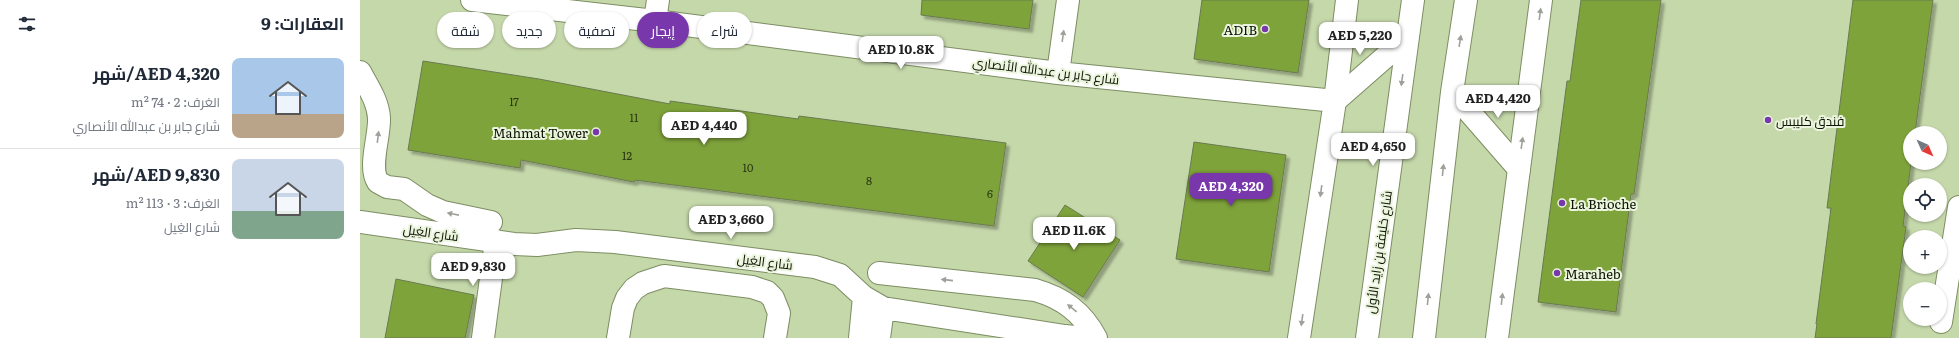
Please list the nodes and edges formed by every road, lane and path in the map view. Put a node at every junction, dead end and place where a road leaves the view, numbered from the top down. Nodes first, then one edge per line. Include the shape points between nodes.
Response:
1 (472, 0) edge
2 (658, 0) edge
3 (1068, 0) edge
4 (1348, 0) edge
5 (1413, 0) edge
6 (1466, 0) edge
7 (1542, 0) edge
8 (656, 12) edge
9 (637, 19) edge
10 (689, 25) edge
11 (1408, 37) junction
12 (360, 72) edge
13 (1058, 73) junction
14 (1452, 92) junction
15 (1335, 101) junction
16 (1519, 169) junction
17 (1959, 207) edge
18 (360, 222) edge
19 (494, 231) junction
20 (1957, 231) edge
21 (879, 273) dead end
22 (1947, 288) edge
23 (864, 297) junction
24 (883, 308) junction
25 (1071, 337) edge
26 (483, 338) edge
27 (618, 338) edge
28 (775, 338) edge
29 (860, 338) edge
30 (879, 338) edge
31 (1096, 338) edge
32 (1299, 338) edge
33 (1367, 338) edge
34 (1424, 338) edge
35 (1497, 338) edge

1 - 9 street, شارع جابر بن عبدالله الأنصاري
2 - 8 street
13 -> 3 street
4 - 15 street
5 - 11 street, شارع خليفة بن زايد الأول
14 -> 6 street
16 -> 7 street
10 - 13 street, شارع جابر بن عبدالله الأنصاري
11 - 15 street
11 -> 33 street, شارع خليفة بن زايد الأول
19 -> 12 street via 427,206 404,189 387,187 378,182 374,172 379,127 378,109
13 - 15 street, شارع جابر بن عبدالله الأنصاري
14 - 16 street
34 -> 14 street
15 -> 32 street
35 -> 16 street
17 - 20 street
18 - 19 street, شارع الغِيل
19 - 23 street, شارع الغِيل via 536,245 576,240 615,242 815,267 840,275
19 - 26 street
20 - 22 street
31 -> 21 street via 1078,312 1051,294 1035,290
23 - 24 street, شارع الغِيل
23 - 29 street
24 - 25 street, شارع الغِيل
24 - 30 street
27 - 28 street via 627,298 643,282 664,276 752,287 767,292 773,298 779,313

